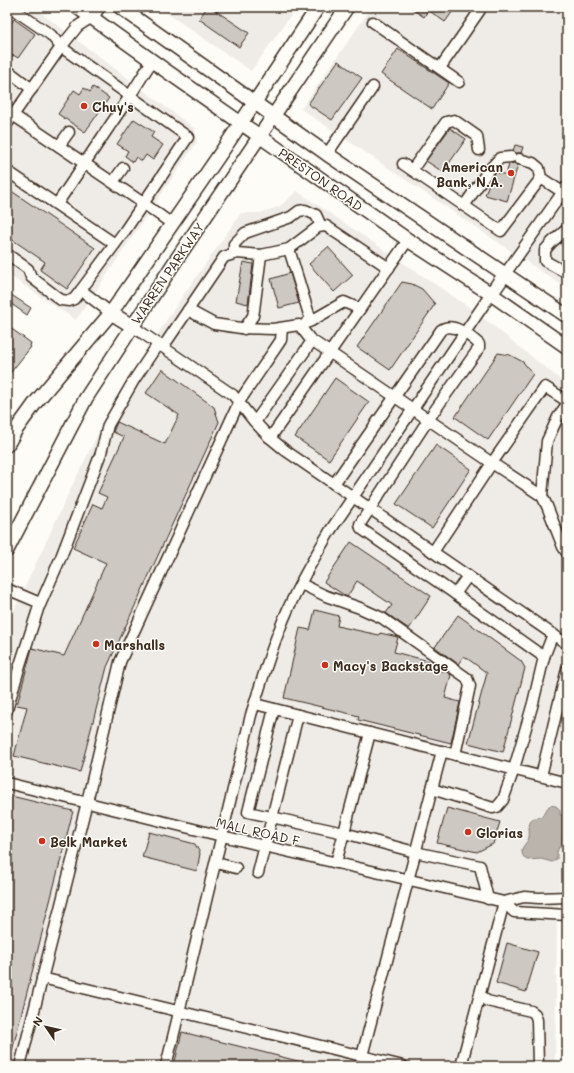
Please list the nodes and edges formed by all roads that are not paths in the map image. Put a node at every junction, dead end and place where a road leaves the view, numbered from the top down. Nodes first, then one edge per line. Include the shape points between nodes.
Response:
1 (10, 7) edge
2 (120, 7) edge
3 (318, 7) edge
4 (347, 7) edge
5 (79, 8) edge
6 (480, 10) dead end
7 (95, 12) edge
8 (373, 22) dead end
9 (78, 26) junction
10 (61, 47) junction
11 (152, 61) junction
12 (440, 68) junction
13 (7, 70) edge
14 (459, 82) dead end
15 (372, 87) dead end
16 (32, 89) junction
17 (130, 96) junction
18 (254, 102) junction
19 (10, 113) edge
20 (273, 115) junction
21 (241, 123) junction
22 (7, 124) edge
23 (69, 132) dead end
24 (259, 136) junction
25 (59, 146) junction
26 (479, 150) dead end
27 (327, 154) junction
28 (85, 163) junction
29 (123, 168) dead end
30 (7, 171) edge
31 (540, 178) junction
32 (113, 182) junction
33 (566, 191) edge
34 (143, 203) junction
35 (57, 204) junction
36 (464, 206) junction
37 (172, 224) junction
38 (321, 226) junction
39 (567, 229) edge
40 (408, 240) junction
41 (115, 244) junction
42 (289, 249) junction
43 (7, 254) edge
44 (234, 254) junction
45 (261, 255) junction
46 (389, 268) junction
47 (567, 273) edge
48 (505, 274) junction
49 (81, 290) junction
50 (491, 294) junction
51 (360, 309) junction
52 (188, 310) junction
53 (111, 312) junction
54 (567, 316) edge
55 (311, 321) junction
56 (298, 325) junction
57 (132, 326) junction
58 (282, 328) junction
59 (244, 329) junction
60 (465, 333) junction
61 (312, 341) junction
62 (161, 346) junction
63 (567, 347) edge
64 (330, 352) junction
65 (395, 397) junction
66 (239, 402) junction
67 (567, 403) edge
68 (412, 409) junction
69 (428, 420) junction
70 (255, 422) junction
71 (11, 428) edge
72 (269, 437) junction
73 (7, 445) edge
74 (492, 463) junction
75 (334, 484) junction
76 (542, 496) junction
77 (353, 497) junction
78 (370, 508) junction
79 (7, 550) edge
80 (433, 552) junction
81 (567, 553) edge
82 (468, 576) junction
83 (301, 584) junction
84 (7, 589) edge
85 (455, 594) junction
86 (40, 605) junction
87 (553, 634) junction
88 (567, 644) edge
89 (544, 657) junction
90 (567, 669) edge
91 (254, 704) junction
92 (274, 709) junction
93 (7, 710) edge
94 (298, 715) junction
95 (370, 733) junction
96 (442, 752) junction
97 (456, 755) junction
98 (514, 770) junction
99 (541, 776) junction
100 (7, 782) edge
101 (567, 782) edge
102 (432, 789) junction
103 (87, 802) junction
104 (272, 816) junction
105 (344, 833) junction
106 (222, 836) junction
107 (265, 846) junction
108 (415, 852) junction
109 (216, 863) junction
110 (336, 863) junction
111 (236, 868) dead end
112 (258, 873) dead end
113 (408, 880) junction
114 (567, 897) edge
115 (488, 899) junction
116 (504, 902) junction
117 (567, 915) edge
118 (42, 978) junction
119 (480, 995) junction
120 (179, 1012) junction
121 (362, 1056) junction
122 (20, 1066) edge
123 (166, 1066) edge
124 (403, 1066) edge
125 (461, 1066) edge
126 (538, 1066) edge

1 - 10 street via 51,35
2 - 18 main road, PRESTON ROAD
3 - 18 main road, WARREN PARKWAY
4 - 20 main road, WARREN PARKWAY
5 - 7 main road, PRESTON ROAD
5 - 9 street
6 - 12 street
7 - 9 street
7 - 11 main road, PRESTON ROAD
8 - 12 street
9 - 10 street
10 - 16 street
10 - 17 street
11 - 17 street
11 - 21 main road, PRESTON ROAD
12 - 14 street
13 - 16 street
15 - 27 street
16 - 19 street
17 - 28 street
17 - 34 street via 188,137
18 - 20 main road, PRESTON ROAD
18 - 21 main road, WARREN PARKWAY
19 - 22 street
19 - 25 street
20 - 24 main road, WARREN PARKWAY
20 - 27 main road, PRESTON ROAD
21 - 24 main road, PRESTON ROAD
21 - 37 main road, WARREN PARKWAY
23 - 25 street
24 - 40 main road, PRESTON ROAD
24 - 57 main road, WARREN PARKWAY
25 - 28 street
26 - 36 street via 477,136 454,120 450,120 407,167
27 - 48 main road, PRESTON ROAD
28 - 32 street
28 - 35 street
29 - 32 street
30 - 35 street
31 - 33 street
31 - 36 street via 501,231
31 - 36 street via 539,168 533,163 515,158 500,158
32 - 34 street
33 - 48 street
34 - 37 street
34 - 41 street
35 - 41 street
37 - 53 main road, WARREN PARKWAY
38 - 42 street
38 - 44 street via 316,215 305,210 299,211 291,217 245,233 234,244
38 - 46 street via 326,226
39 - 47 street via 545,250 545,262
40 - 46 street
40 - 50 main road, PRESTON ROAD
41 - 49 street
42 - 45 street
42 - 55 street
43 - 49 street via 28,269 31,277 61,300 69,301
44 - 45 street
44 - 52 street via 224,257
45 - 59 street via 254,310
46 - 51 street
48 - 50 main road
48 - 54 main road, PRESTON ROAD
49 - 53 street
50 - 60 street
50 - 63 main road, PRESTON ROAD
51 - 55 street via 344,302
51 - 64 street
52 - 59 street via 214,324
52 - 62 street
53 - 57 main road
53 - 71 main road, WARREN PARKWAY
55 - 56 street
56 - 58 street
56 - 61 street
57 - 62 street
57 - 79 main road, WARREN PARKWAY via 86,398
58 - 59 street
58 - 66 street via 281,340
60 - 65 street via 450,326 441,330
60 - 68 street
60 - 69 street via 479,344 479,348
61 - 64 street
61 - 70 street
62 - 66 street via 233,395
62 - 86 street via 134,380 108,425 101,453 62,557
64 - 65 street
64 - 72 street
65 - 68 street
65 - 75 street
66 - 70 street
66 - 103 street via 120,662
67 - 74 street via 545,387
67 - 76 street via 547,441
68 - 69 street
68 - 77 street
69 - 74 street
69 - 78 street
70 - 72 street
71 - 73 main road, WARREN PARKWAY
72 - 75 street
74 - 76 street
74 - 80 street
75 - 77 street
76 - 81 street
77 - 78 street
77 - 83 street via 310,564
78 - 80 street
78 - 85 street via 361,522 361,528
80 - 82 street
82 - 85 street
82 - 87 street
83 - 91 street via 279,630
83 - 97 street via 382,618 467,678 470,686
84 - 86 street
85 - 89 street
86 - 93 street
87 - 88 street
87 - 89 street
89 - 98 street
90 - 99 street
91 - 92 street
91 - 106 street
92 - 94 street
92 - 104 street via 248,812
94 - 95 street
94 - 104 street
95 - 96 street
95 - 105 street
96 - 97 street
96 - 102 street
97 - 98 street
98 - 99 street
98 - 102 street via 503,800 493,808
99 - 101 street
100 - 103 street, MALL ROAD F
102 - 108 street
103 - 106 street, MALL ROAD F
103 - 118 street
104 - 105 street
104 - 107 street
105 - 108 street
105 - 110 street
106 - 107 street, MALL ROAD F
106 - 109 street
107 - 110 street, MALL ROAD F
107 - 112 street
108 - 113 street
108 - 115 street via 480,866
109 - 111 street
109 - 120 street
110 - 113 street, MALL ROAD F
113 - 115 street, MALL ROAD F
113 - 121 street
114 - 116 street, MALL ROAD F via 524,897
115 - 116 street, MALL ROAD F
116 - 117 street, MALL ROAD F via 514,912
116 - 119 street
118 - 120 street
118 - 122 street
119 - 125 street
119 - 126 street via 488,1001 531,1011 534,1014 537,1020
120 - 121 street
120 - 123 street
121 - 124 street

